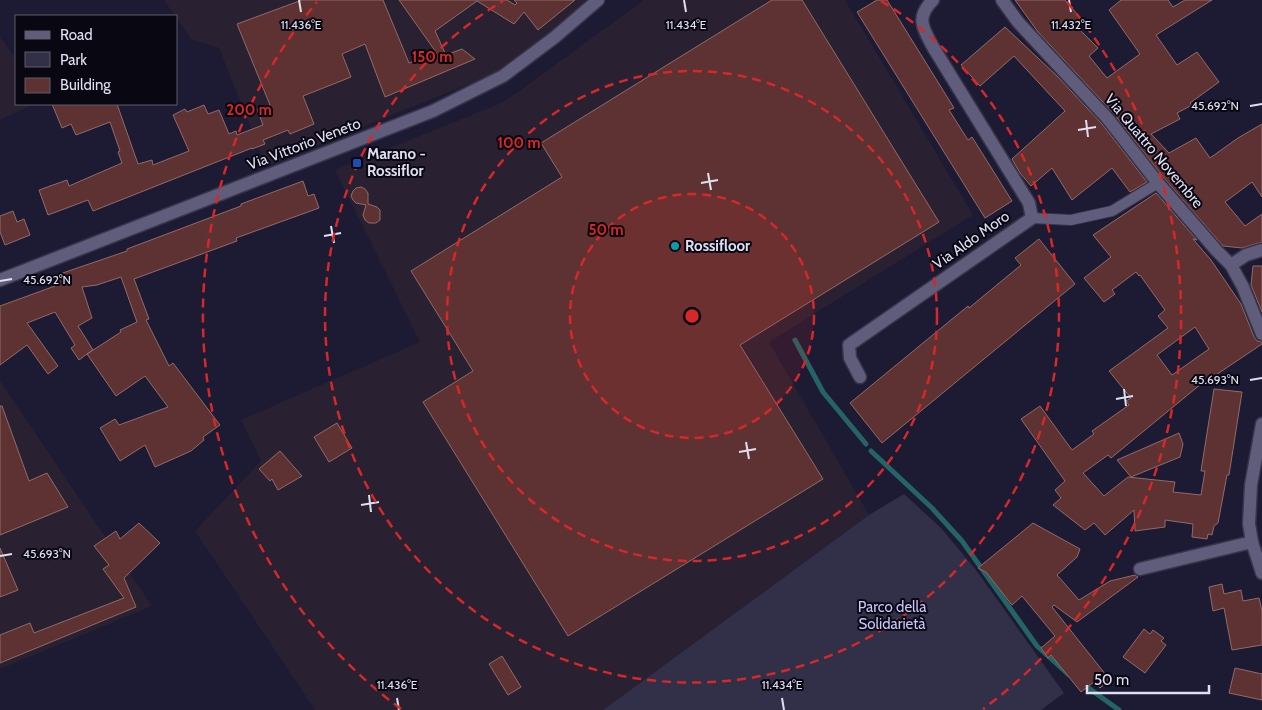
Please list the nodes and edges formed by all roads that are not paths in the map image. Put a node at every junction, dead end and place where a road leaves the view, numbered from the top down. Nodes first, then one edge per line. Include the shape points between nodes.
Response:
1 (598, 0) edge
2 (933, 0) edge
3 (1002, 0) edge
4 (1158, 183) junction
5 (1032, 218) junction
6 (1262, 250) edge
7 (1232, 265) junction
8 (0, 280) edge
9 (1262, 334) edge
10 (860, 377) dead end
11 (1262, 424) edge
12 (1252, 542) junction
13 (1140, 570) dead end
14 (1262, 573) edge

1 - 8 street, Via Vittorio Veneto via 503,76 433,111
2 - 5 street, Via Aldo Moro via 924,12 922,26 1029,203
3 - 4 street, Via Quattro Novembre via 1018,22 1108,120
4 - 5 street via 1112,211 1071,220
4 - 7 street, Via Quattro Novembre
5 - 10 street, Via Aldo Moro via 849,345 850,358
6 - 7 street via 1246,255
7 - 9 street, Via Quattro Novembre
11 - 12 street via 1251,485 1249,524
12 - 13 street
12 - 14 street

